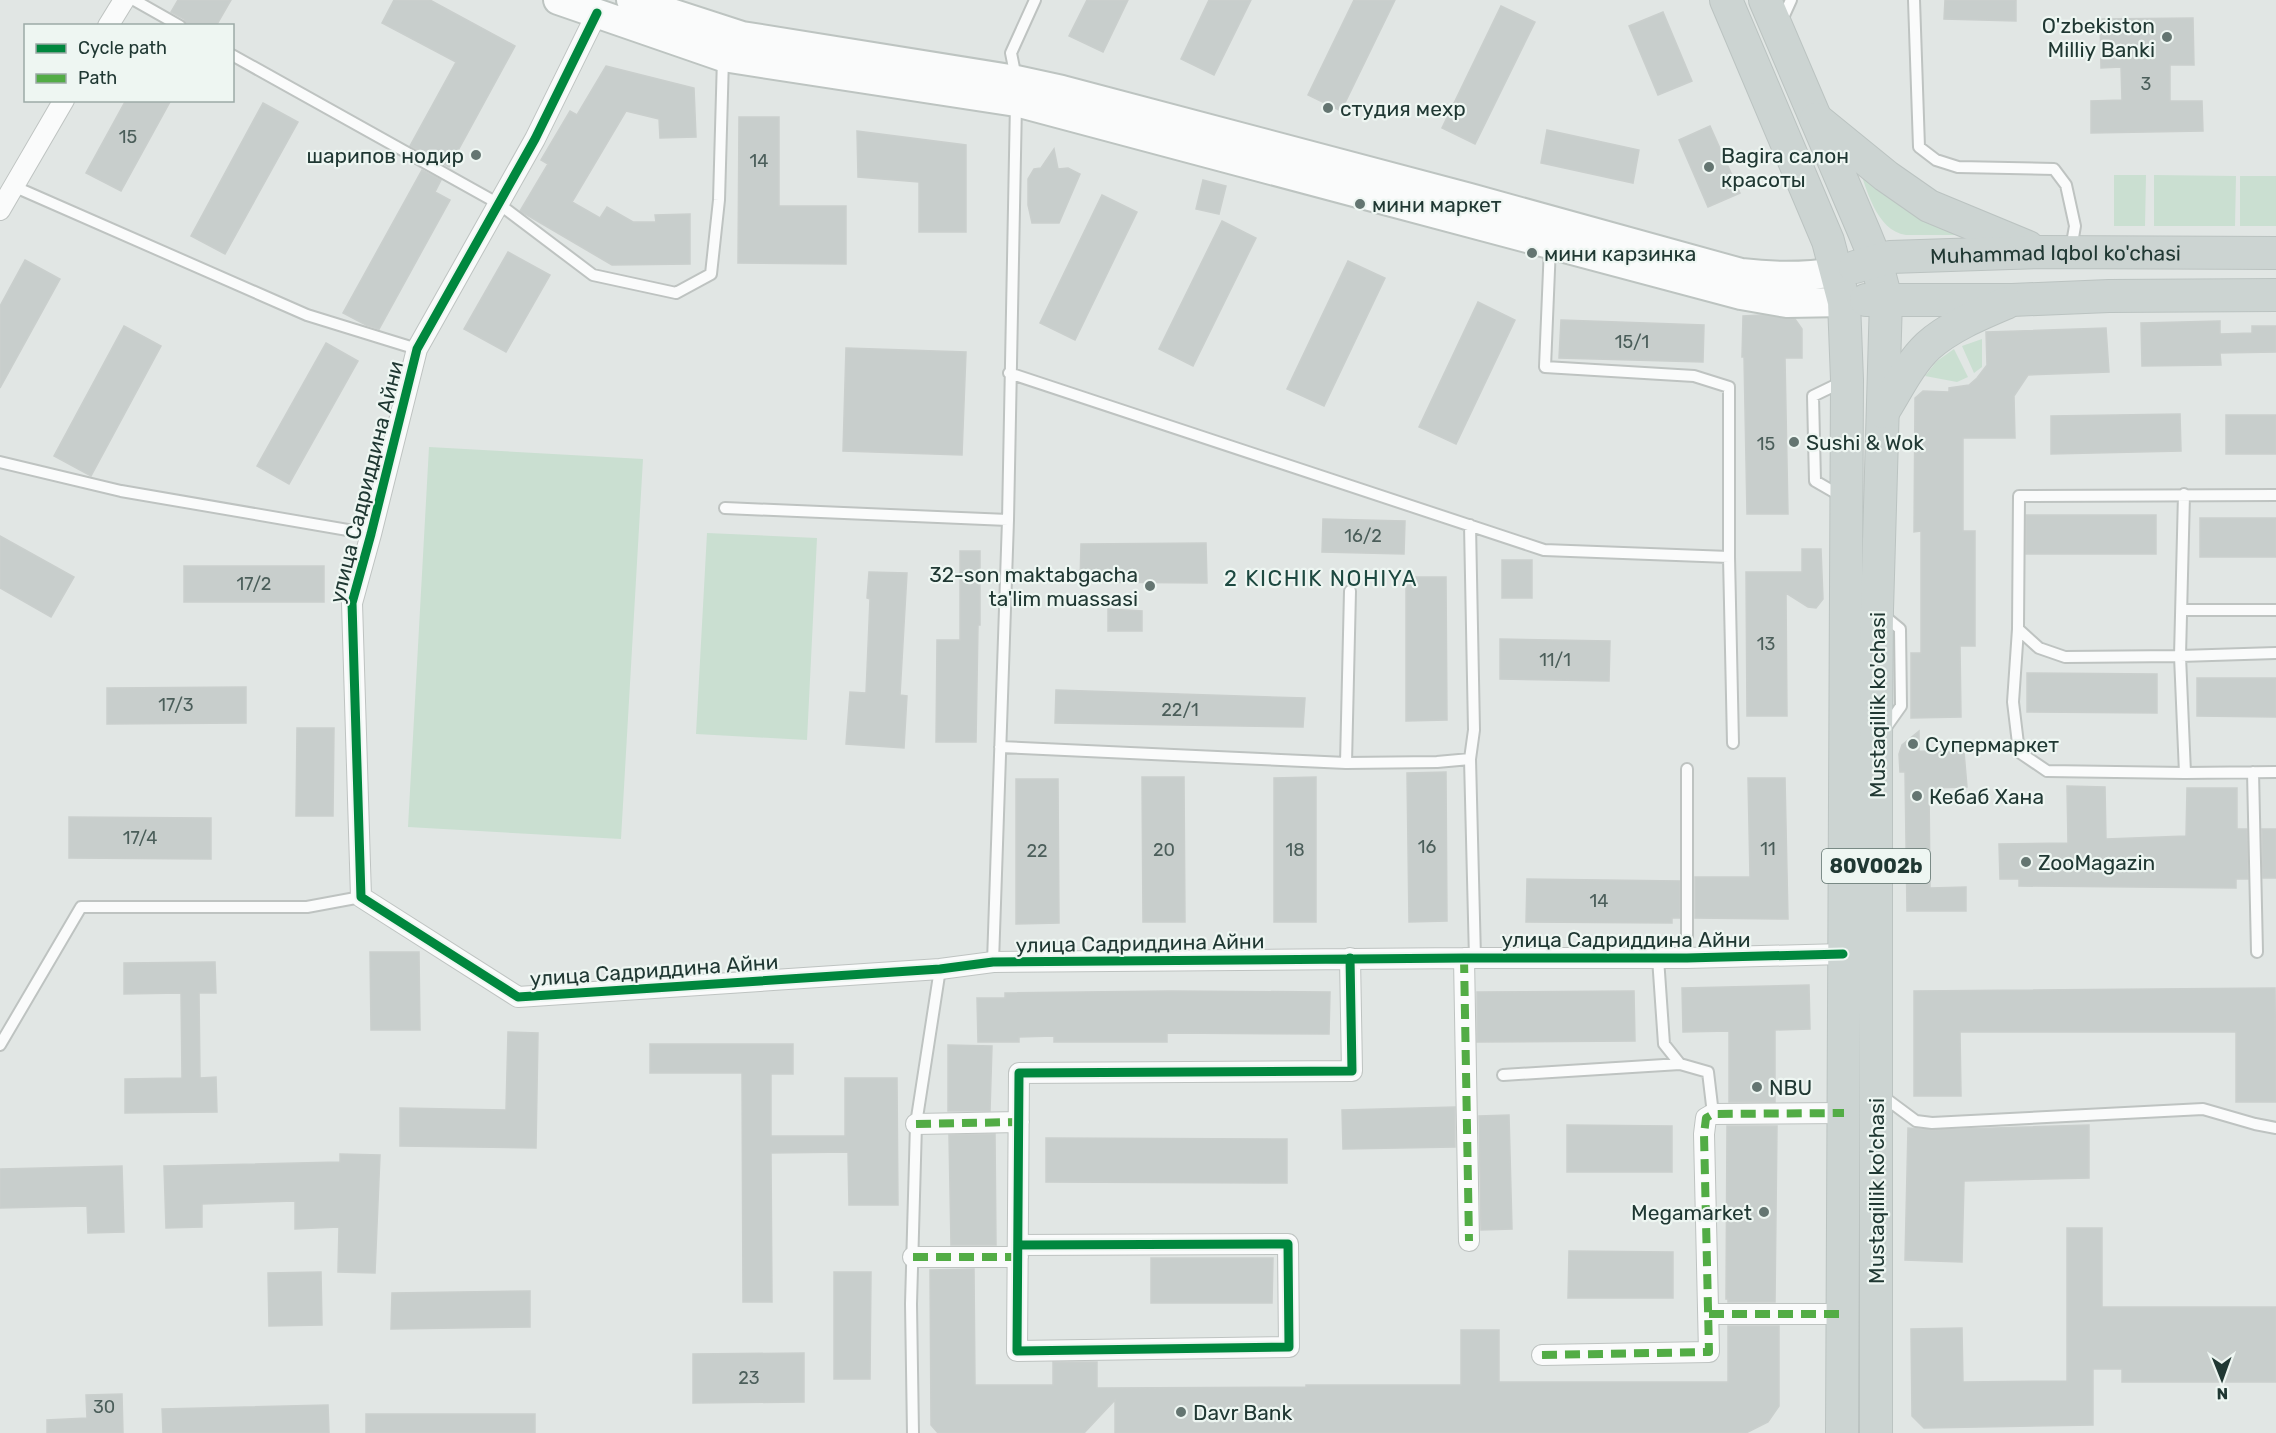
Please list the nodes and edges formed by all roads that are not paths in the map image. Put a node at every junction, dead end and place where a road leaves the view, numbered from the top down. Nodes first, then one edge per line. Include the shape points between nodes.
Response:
1 (124, 0) edge
2 (134, 0) edge
3 (558, 0) edge
4 (631, 0) edge
5 (1035, 0) edge
6 (1726, 0) edge
7 (1765, 0) edge
8 (1791, 0) edge
9 (1914, 0) edge
10 (601, 6) edge
11 (109, 24) edge
12 (176, 24) edge
13 (1778, 31) junction
14 (234, 56) edge
15 (723, 57) junction
16 (1016, 91) junction
17 (63, 102) edge
18 (1814, 117) junction
19 (13, 186) junction
20 (499, 204) junction
21 (0, 210) edge
22 (1551, 244) junction
23 (2056, 252) junction
24 (2276, 253) edge
25 (1876, 261) junction
26 (1840, 287) junction
27 (2276, 295) edge
28 (1886, 299) junction
29 (2012, 300) junction
30 (417, 349) junction
31 (1009, 373) junction
32 (1883, 413) junction
33 (0, 462) edge
34 (2184, 494) junction
35 (2276, 495) edge
36 (725, 508) dead end
37 (1008, 520) junction
38 (1470, 525) junction
39 (371, 534) junction
40 (1729, 557) junction
41 (1350, 591) dead end
42 (2276, 609) edge
43 (2181, 610) junction
44 (2018, 629) junction
45 (2276, 653) edge
46 (2180, 656) junction
47 (1734, 743) dead end
48 (1000, 747) junction
49 (1470, 759) junction
50 (1346, 763) junction
51 (1688, 769) dead end
52 (2253, 771) junction
53 (2276, 771) edge
54 (2185, 773) junction
55 (361, 897) junction
56 (2257, 952) dead end
57 (1843, 954) junction
58 (1350, 958) junction
59 (1470, 958) junction
60 (1658, 958) junction
61 (1687, 958) junction
62 (993, 962) junction
63 (940, 969) junction
64 (0, 1045) edge
65 (1680, 1064) junction
66 (1503, 1075) dead end
67 (1876, 1091) junction
68 (1844, 1113) junction
69 (1713, 1114) junction
70 (1019, 1122) junction
71 (916, 1124) junction
72 (2276, 1128) edge
73 (1469, 1241) dead end
74 (1018, 1251) junction
75 (913, 1257) junction
76 (1709, 1314) junction
77 (1843, 1314) junction
78 (1542, 1355) dead end
79 (914, 1433) edge
80 (1842, 1433) edge
81 (1876, 1433) edge

1 - 11 street
2 - 12 lane
3 - 10 main road
4 - 16 main road via 742,36
5 - 16 lane via 1011,52
6 - 26 main road, Mustaqillik ko'chasi / 80V002b via 1828,241
7 - 13 main road, Mustaqillik ko'chasi / 80V002b
8 - 13 lane
9 - 23 lane via 1919,147 1936,160 1958,167 2054,169 2066,185 2075,226
10 - 15 main road
10 - 20 street, улица Садриддина Айни
13 - 18 main road, Mustaqillik ko'chasi / 80V002b
14 - 20 lane
15 - 16 main road
15 - 20 lane via 719,200 711,274 676,293 593,275
16 - 22 main road
16 - 26 main road via 1062,90 1741,273 1804,277
16 - 31 lane
17 - 19 street
18 - 23 main road via 1929,206
18 - 25 main road, Mustaqillik ko'chasi / 80V002b
19 - 21 street
19 - 30 lane via 307,315
20 - 30 street, улица Садриддина Айни
22 - 26 main road via 1757,298 1811,304
22 - 40 lane via 1545,367 1694,376 1729,387
23 - 24 main road, Muhammad Iqbol ko'chasi
23 - 25 main road, Muhammad Iqbol ko'chasi
25 - 26 main road, Muhammad Iqbol ko'chasi
25 - 28 main road, Mustaqillik ko'chasi / 80V002b
26 - 28 main road, Muhammad Iqbol ko'chasi
26 - 57 main road, Mustaqillik ko'chasi / 80V002b via 1847,380
27 - 29 main road, Muhammad Iqbol ko'chasi
28 - 29 main road, Muhammad Iqbol ko'chasi
28 - 32 main road, Mustaqillik ko'chasi / 80V002b
29 - 32 main road via 1971,319 1929,346
30 - 39 street, улица Садриддина Айни
31 - 37 lane
31 - 38 lane
32 - 67 main road, Mustaqillik ko'chasi / 80V002b via 1877,610
33 - 39 lane via 121,491
34 - 35 lane
34 - 43 lane
34 - 44 lane via 2019,496
36 - 37 lane
37 - 48 lane
38 - 40 lane via 1544,550
38 - 49 lane via 1474,730
39 - 55 street, улица Садриддина Айни via 352,603
40 - 47 lane
41 - 50 lane
42 - 43 lane
43 - 46 lane
44 - 46 lane via 2039,648 2065,657
44 - 54 lane via 2013,702 2019,752 2047,771
45 - 46 lane
46 - 54 lane
48 - 50 lane
48 - 62 lane
49 - 50 lane
49 - 59 lane
51 - 61 lane
52 - 53 lane
52 - 54 lane
52 - 56 lane
55 - 63 street, улица Садриддина Айни via 518,997
55 - 64 lane via 307,907 81,907
57 - 61 street, улица Садриддина Айни
57 - 68 main road, Mustaqillik ko'chasi / 80V002b
58 - 59 street, улица Садриддина Айни
58 - 62 street, улица Садриддина Айни
58 - 70 street via 1352,1071 1019,1073
59 - 60 street, улица Садриддина Айни
59 - 73 street
60 - 61 street, улица Садриддина Айни
60 - 65 lane via 1664,1044
62 - 63 street, улица Садриддина Айни
63 - 71 lane
65 - 66 lane
65 - 69 lane via 1708,1072
67 - 72 lane via 1916,1121 1932,1123 2203,1109
67 - 81 main road, Mustaqillik ko'chasi / 80V002b
68 - 69 street
68 - 77 main road, Mustaqillik ko'chasi / 80V002b
69 - 76 street via 1706,1118 1704,1134
70 - 71 street
70 - 74 street
71 - 75 lane
74 - 74 street via 1288,1244 1289,1347 1017,1351
74 - 75 street
75 - 79 lane
76 - 77 street
76 - 78 street via 1710,1352
77 - 80 main road, Mustaqillik ko'chasi / 80V002b

